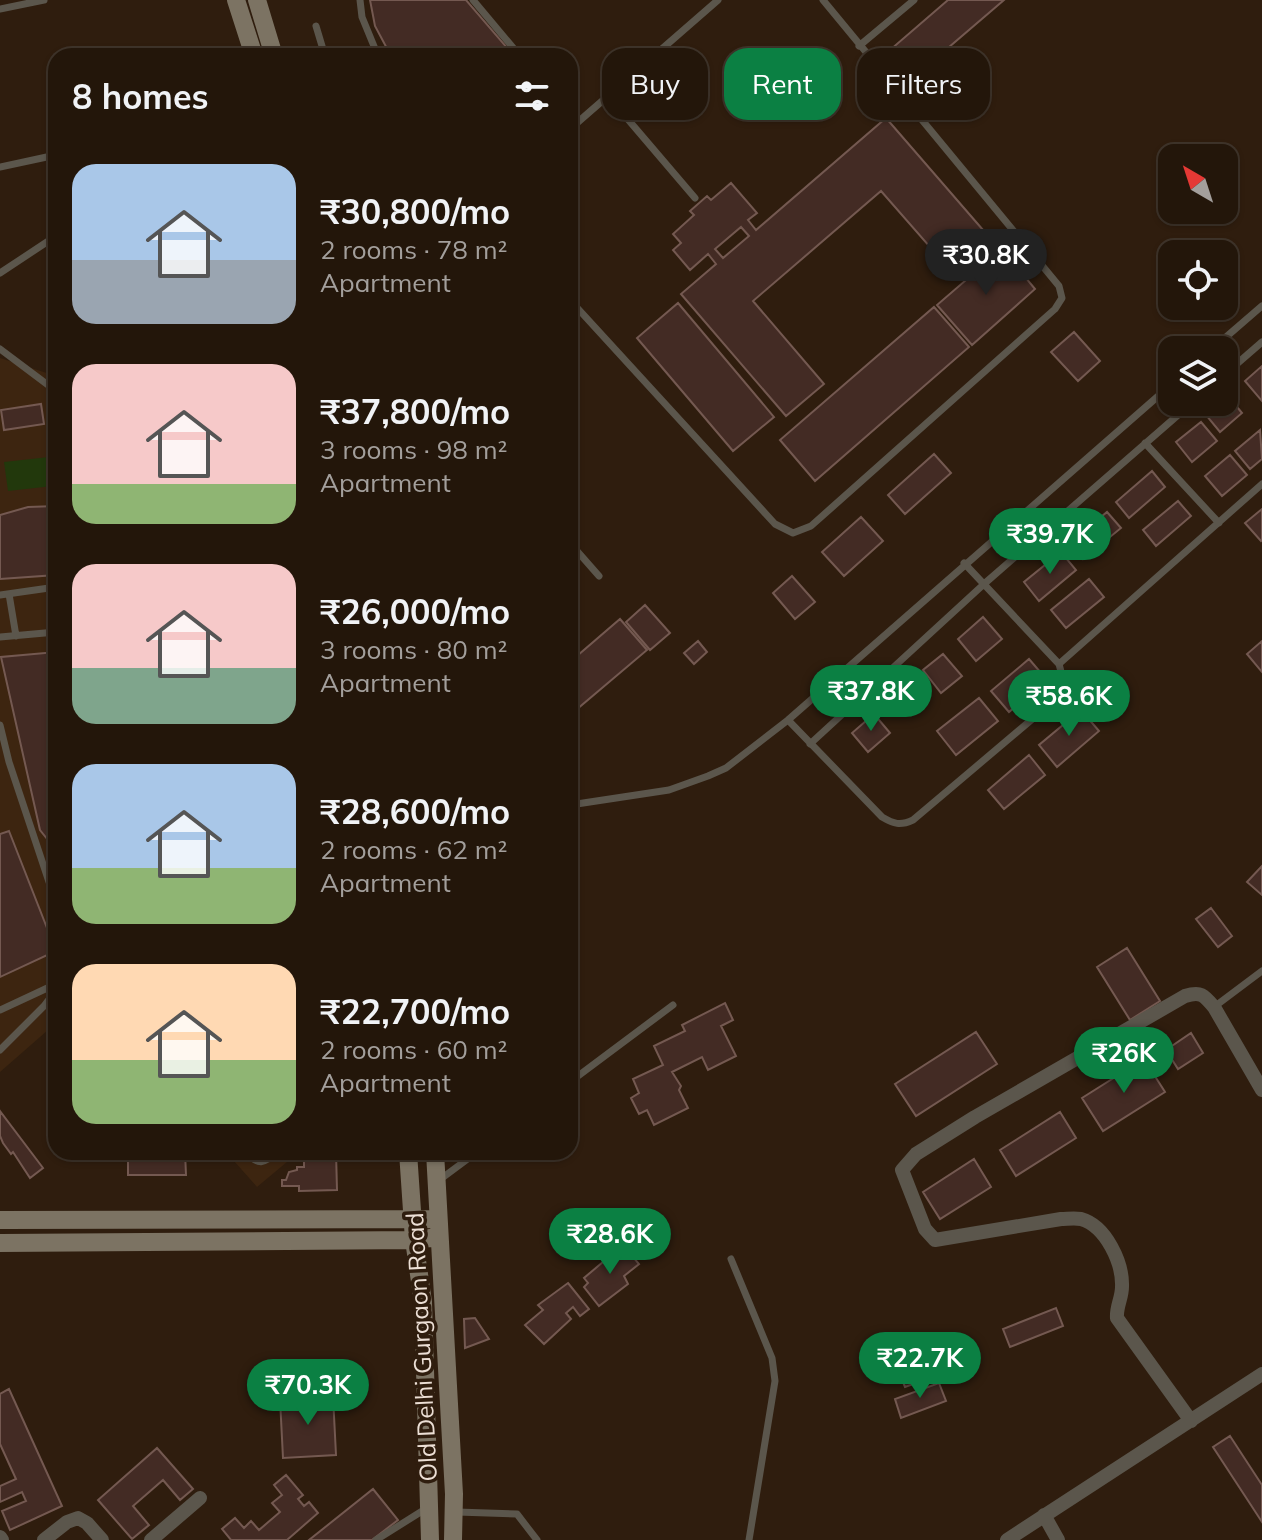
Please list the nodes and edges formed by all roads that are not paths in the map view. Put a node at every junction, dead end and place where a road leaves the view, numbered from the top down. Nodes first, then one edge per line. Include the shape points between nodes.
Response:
1 (44, 0) edge
2 (236, 0) edge
3 (257, 0) edge
4 (360, 0) edge
5 (473, 0) edge
6 (718, 0) edge
7 (823, 0) edge
8 (914, 0) edge
9 (0, 9) edge
10 (316, 26) dead end
11 (859, 46) junction
12 (251, 48) edge
13 (272, 48) edge
14 (323, 48) edge
15 (375, 48) edge
16 (513, 48) edge
17 (663, 48) edge
18 (602, 101) edge
19 (628, 120) edge
20 (578, 122) edge
21 (48, 157) edge
22 (0, 167) edge
23 (695, 198) dead end
24 (48, 241) edge
25 (0, 273) edge
26 (1262, 306) edge
27 (578, 309) edge
28 (1227, 336) edge
29 (1262, 342) edge
30 (0, 349) edge
31 (1238, 363) edge
32 (48, 385) edge
33 (1158, 396) edge
34 (1177, 416) edge
35 (1145, 443) junction
36 (1262, 484) edge
37 (1219, 523) junction
38 (578, 552) edge
39 (964, 563) junction
40 (599, 576) dead end
41 (984, 584) junction
42 (48, 588) edge
43 (9, 594) junction
44 (0, 595) edge
45 (48, 633) edge
46 (16, 636) junction
47 (0, 637) edge
48 (1059, 664) junction
49 (788, 720) junction
50 (0, 725) edge
51 (810, 744) junction
52 (578, 804) edge
53 (48, 879) edge
54 (1262, 971) edge
55 (48, 990) edge
56 (48, 1000) edge
57 (673, 1005) dead end
58 (1214, 1007) junction
59 (0, 1010) edge
60 (0, 1050) edge
61 (578, 1076) edge
62 (1262, 1090) edge
63 (408, 1160) edge
64 (435, 1160) edge
65 (466, 1160) edge
66 (436, 1182) junction
67 (412, 1219) junction
68 (0, 1220) edge
69 (439, 1228) junction
70 (414, 1240) junction
71 (0, 1243) edge
72 (731, 1259) dead end
73 (1262, 1374) edge
74 (1191, 1421) junction
75 (200, 1498) dead end
76 (429, 1507) junction
77 (454, 1512) junction
78 (1044, 1515) junction
79 (44, 1540) edge
80 (102, 1540) edge
81 (151, 1540) edge
82 (376, 1540) edge
83 (430, 1540) edge
84 (453, 1540) edge
85 (537, 1540) edge
86 (749, 1540) edge
87 (1007, 1540) edge
88 (1058, 1540) edge

1 - 9 lane
2 - 12 main road
3 - 13 main road
4 - 15 lane
5 - 16 lane
6 - 17 lane
7 - 11 lane
8 - 11 lane
10 - 14 lane
11 - 27 lane via 1059,286 1062,298 1055,309 811,526 793,533 775,524
18 - 20 lane
19 - 23 lane
21 - 22 lane
24 - 25 lane
26 - 28 lane
29 - 31 lane
30 - 32 lane
33 - 39 lane
34 - 35 lane
35 - 37 lane
35 - 41 lane
36 - 37 lane
37 - 48 lane
38 - 40 lane
39 - 41 lane
39 - 49 lane
41 - 48 lane
41 - 51 lane
42 - 43 lane
43 - 44 lane
43 - 46 lane
45 - 46 lane
46 - 47 lane
48 - 51 lane via 1063,679 1056,699 902,825 882,817
49 - 51 lane
49 - 52 lane via 708,776 669,790
50 - 53 lane
54 - 58 lane
55 - 59 lane
56 - 60 lane
57 - 61 lane
58 - 62 street
58 - 74 street via 1197,992 1185,996 975,1117 916,1154 902,1170 925,1229 935,1240 1061,1219 1081,1219 1094,1227 1117,1262 1122,1285 1117,1318
63 - 67 main road, Old Delhi Gurgaon Road
64 - 66 main road, Old Delhi Gurgaon Road
65 - 66 lane
66 - 69 main road, Old Delhi Gurgaon Road
67 - 68 main road
67 - 69 main road
67 - 70 main road, Old Delhi Gurgaon Road
69 - 70 main road
69 - 77 main road, Old Delhi Gurgaon Road
70 - 71 main road
70 - 76 main road, Old Delhi Gurgaon Road via 423,1302
72 - 86 lane via 772,1358 775,1381
73 - 74 street
74 - 78 street
75 - 81 street
76 - 82 lane
76 - 83 main road, Old Delhi Gurgaon Road
77 - 84 main road, Old Delhi Gurgaon Road
77 - 85 lane via 517,1514
78 - 87 street
78 - 88 street
79 - 80 street via 78,1518

